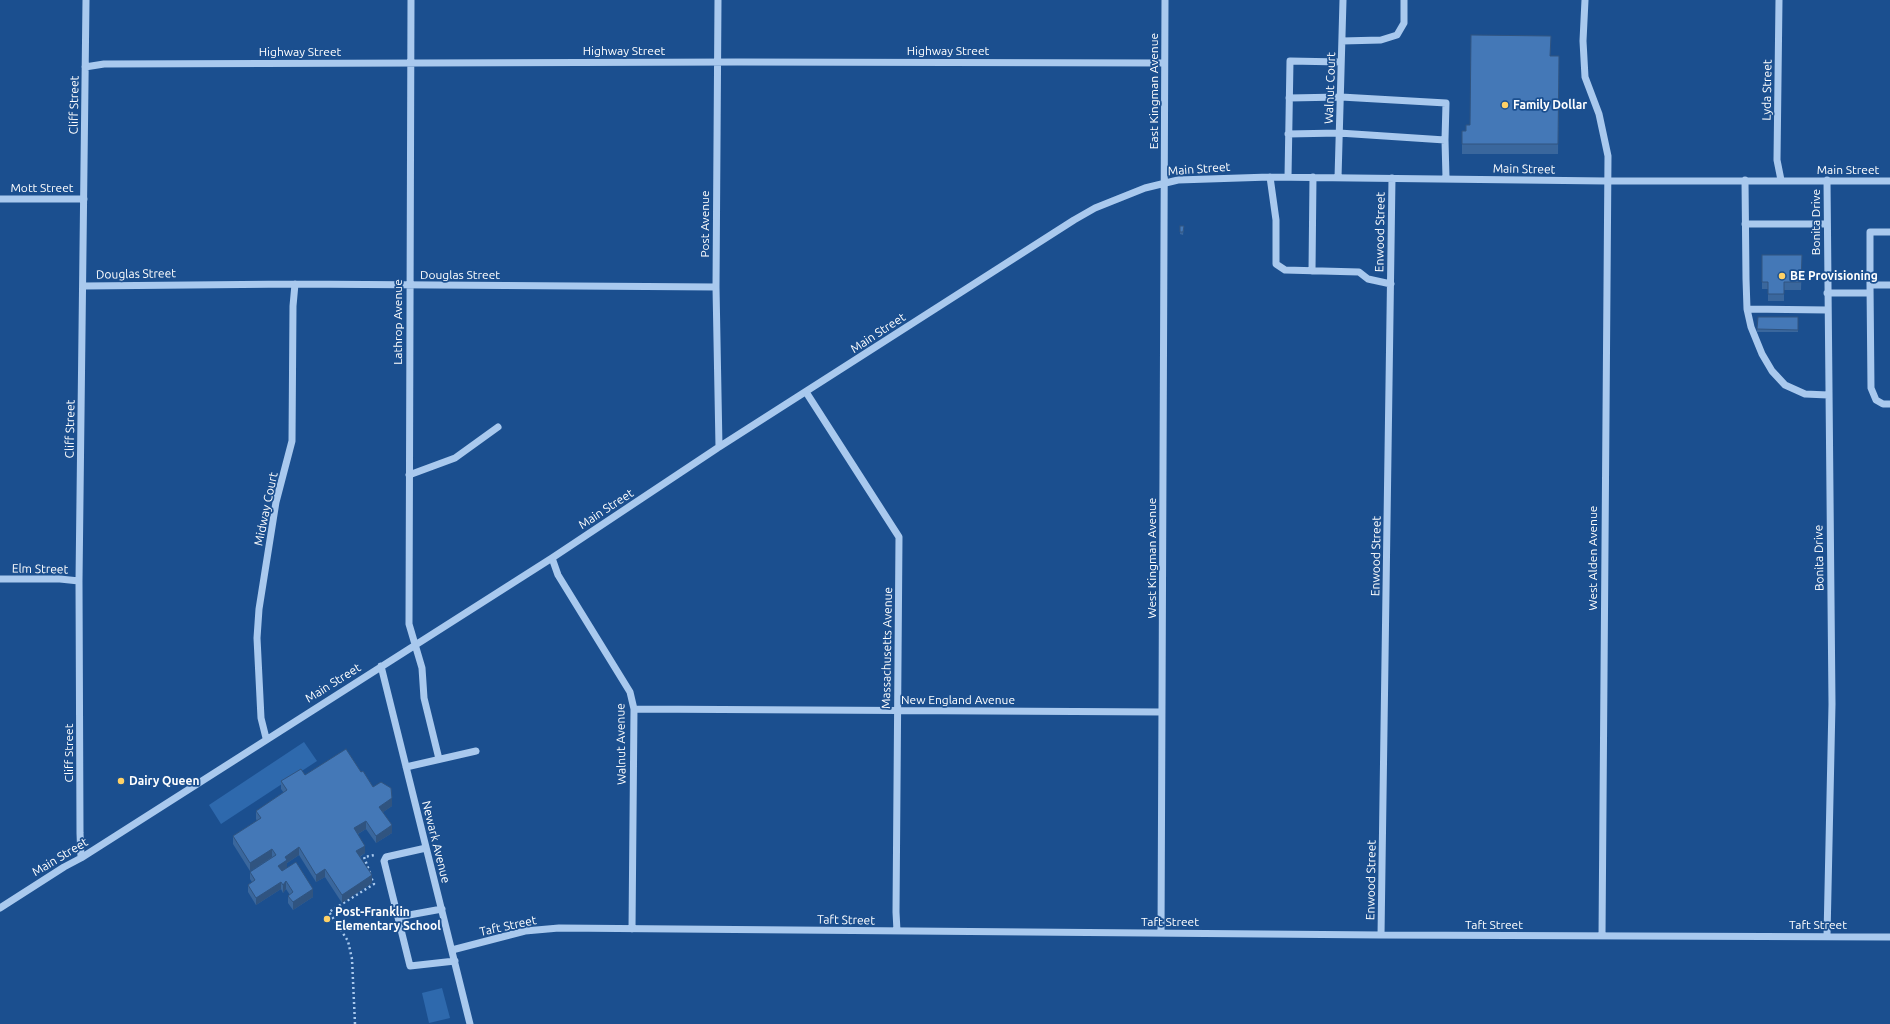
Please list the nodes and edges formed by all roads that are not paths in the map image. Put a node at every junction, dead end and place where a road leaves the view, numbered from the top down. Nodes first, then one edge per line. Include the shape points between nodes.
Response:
1 (86, 0) edge
2 (411, 0) edge
3 (718, 0) edge
4 (1165, 0) edge
5 (1343, 0) edge
6 (1404, 0) edge
7 (1585, 0) edge
8 (1779, 0) edge
9 (1342, 40) junction
10 (410, 62) junction
11 (717, 62) junction
12 (1342, 62) junction
13 (1164, 63) junction
14 (85, 67) junction
15 (1341, 97) junction
16 (1289, 98) junction
17 (1340, 133) junction
18 (1288, 134) junction
19 (1445, 140) junction
20 (1270, 177) junction
21 (1288, 177) junction
22 (1313, 178) junction
23 (1338, 178) junction
24 (1392, 178) junction
25 (1446, 178) junction
26 (1745, 180) junction
27 (1781, 180) junction
28 (1827, 180) junction
29 (1606, 181) junction
30 (1890, 181) edge
31 (1164, 183) junction
32 (0, 199) edge
33 (84, 199) junction
34 (1745, 224) junction
35 (1827, 224) junction
36 (1890, 232) edge
37 (1312, 271) junction
38 (295, 284) junction
39 (1391, 284) junction
40 (1870, 285) junction
41 (1890, 285) edge
42 (84, 286) junction
43 (409, 286) junction
44 (716, 287) junction
45 (1827, 293) junction
46 (1870, 293) junction
47 (1747, 309) junction
48 (1827, 310) junction
49 (806, 392) junction
50 (1828, 395) junction
51 (1890, 404) edge
52 (498, 427) dead end
53 (719, 448) junction
54 (410, 475) junction
55 (552, 558) junction
56 (0, 579) edge
57 (79, 581) junction
58 (414, 644) junction
59 (381, 666) junction
60 (634, 709) junction
61 (897, 711) junction
62 (1162, 712) junction
63 (266, 738) junction
64 (476, 751) dead end
65 (439, 759) junction
66 (406, 766) junction
67 (426, 848) junction
68 (81, 858) junction
69 (0, 908) edge
70 (442, 909) junction
71 (398, 917) junction
72 (632, 929) junction
73 (897, 931) junction
74 (1161, 933) junction
75 (1381, 935) junction
76 (1602, 936) junction
77 (1828, 936) junction
78 (1890, 937) edge
79 (452, 950) junction
80 (455, 961) junction
81 (470, 1024) edge

1 - 14 street, Cliff Street
2 - 10 street, Lathrop Avenue
3 - 11 street, Post Avenue
4 - 13 street, East Kingman Avenue
5 - 9 street, Walnut Court
6 - 9 street via 1404,23 1396,35 1381,40
7 - 29 street, West Alden Avenue via 1585,77 1599,114 1608,156
8 - 27 street, Lyda Street via 1777,160
9 - 12 street, Walnut Court
10 - 11 street, Highway Street
10 - 14 street, Highway Street via 104,64
10 - 43 street, Lathrop Avenue
11 - 13 street, Highway Street
11 - 44 street, Post Avenue
12 - 15 street, Walnut Court
12 - 16 street via 1290,61
13 - 31 street, East Kingman Avenue
14 - 33 street, Cliff Street
15 - 16 street
15 - 17 street, Walnut Court
15 - 19 street via 1446,103
16 - 18 street
17 - 18 street
17 - 19 street
17 - 23 street, Walnut Court
18 - 21 street
19 - 25 street
20 - 21 street, Main Street
20 - 31 street, Main Street via 1193,178
20 - 37 street via 1276,220 1276,264 1285,270
21 - 22 street, Main Street
22 - 23 street, Main Street
22 - 37 street
23 - 24 street, Main Street
24 - 25 street, Main Street
24 - 39 street, Enwood Street
25 - 29 street, Main Street
26 - 27 street, Main Street
26 - 29 street, Main Street
26 - 34 street
27 - 28 street, Main Street
28 - 30 street, Main Street
28 - 35 street, Bonita Drive
29 - 76 street, West Alden Avenue
31 - 49 street, Main Street via 1145,188 1090,211
31 - 62 street, West Kingman Avenue
32 - 33 street, Mott Street
33 - 42 street, Cliff Street
34 - 35 street
34 - 47 street
35 - 45 street, Bonita Drive
36 - 40 street via 1870,232
37 - 39 street via 1358,272 1368,279
38 - 42 street, Douglas Street
38 - 43 street, Douglas Street
38 - 63 street, Midway Court via 292,442 276,502 257,638 261,718
39 - 75 street, Enwood Street
40 - 41 street
40 - 46 street
42 - 57 street, Cliff Street
43 - 44 street, Douglas Street
43 - 54 street, Lathrop Avenue
44 - 53 street, Post Avenue
45 - 46 street
45 - 48 street, Bonita Drive
46 - 51 street via 1871,388 1876,400
47 - 48 street
47 - 50 street via 1751,327 1772,371 1796,391
48 - 50 street, Bonita Drive
49 - 53 street, Main Street
49 - 61 street, Massachusetts Avenue via 899,536
50 - 77 street, Bonita Drive via 1832,704
52 - 54 street via 455,458
53 - 55 street, Main Street
54 - 58 street, Lathrop Avenue via 409,624
55 - 58 street, Main Street
55 - 60 street, Walnut Avenue via 558,575 630,692
56 - 57 street, Elm Street
57 - 68 street, Cliff Street
58 - 59 street, Main Street
58 - 65 street, Lathrop Avenue via 422,668 424,698
59 - 63 street, Main Street
59 - 66 street, Newark Avenue
60 - 61 street, New England Avenue
60 - 72 street, Walnut Avenue
61 - 62 street, New England Avenue
61 - 73 street, Massachusetts Avenue
62 - 74 street, West Kingman Avenue
63 - 68 street, Main Street
64 - 65 street
65 - 66 street
66 - 67 street, Newark Avenue
67 - 70 street, Newark Avenue
67 - 71 street via 385,858
68 - 69 street, Main Street via 64,866
70 - 71 street
70 - 79 street, Newark Avenue
71 - 80 street via 410,966
72 - 73 street, Taft Street
72 - 79 street, Taft Street via 559,928 525,931
73 - 74 street, Taft Street
74 - 75 street, Taft Street
75 - 76 street, Taft Street
76 - 77 street, Taft Street
77 - 78 street, Taft Street
79 - 80 street, Newark Avenue
80 - 81 street, Newark Avenue

